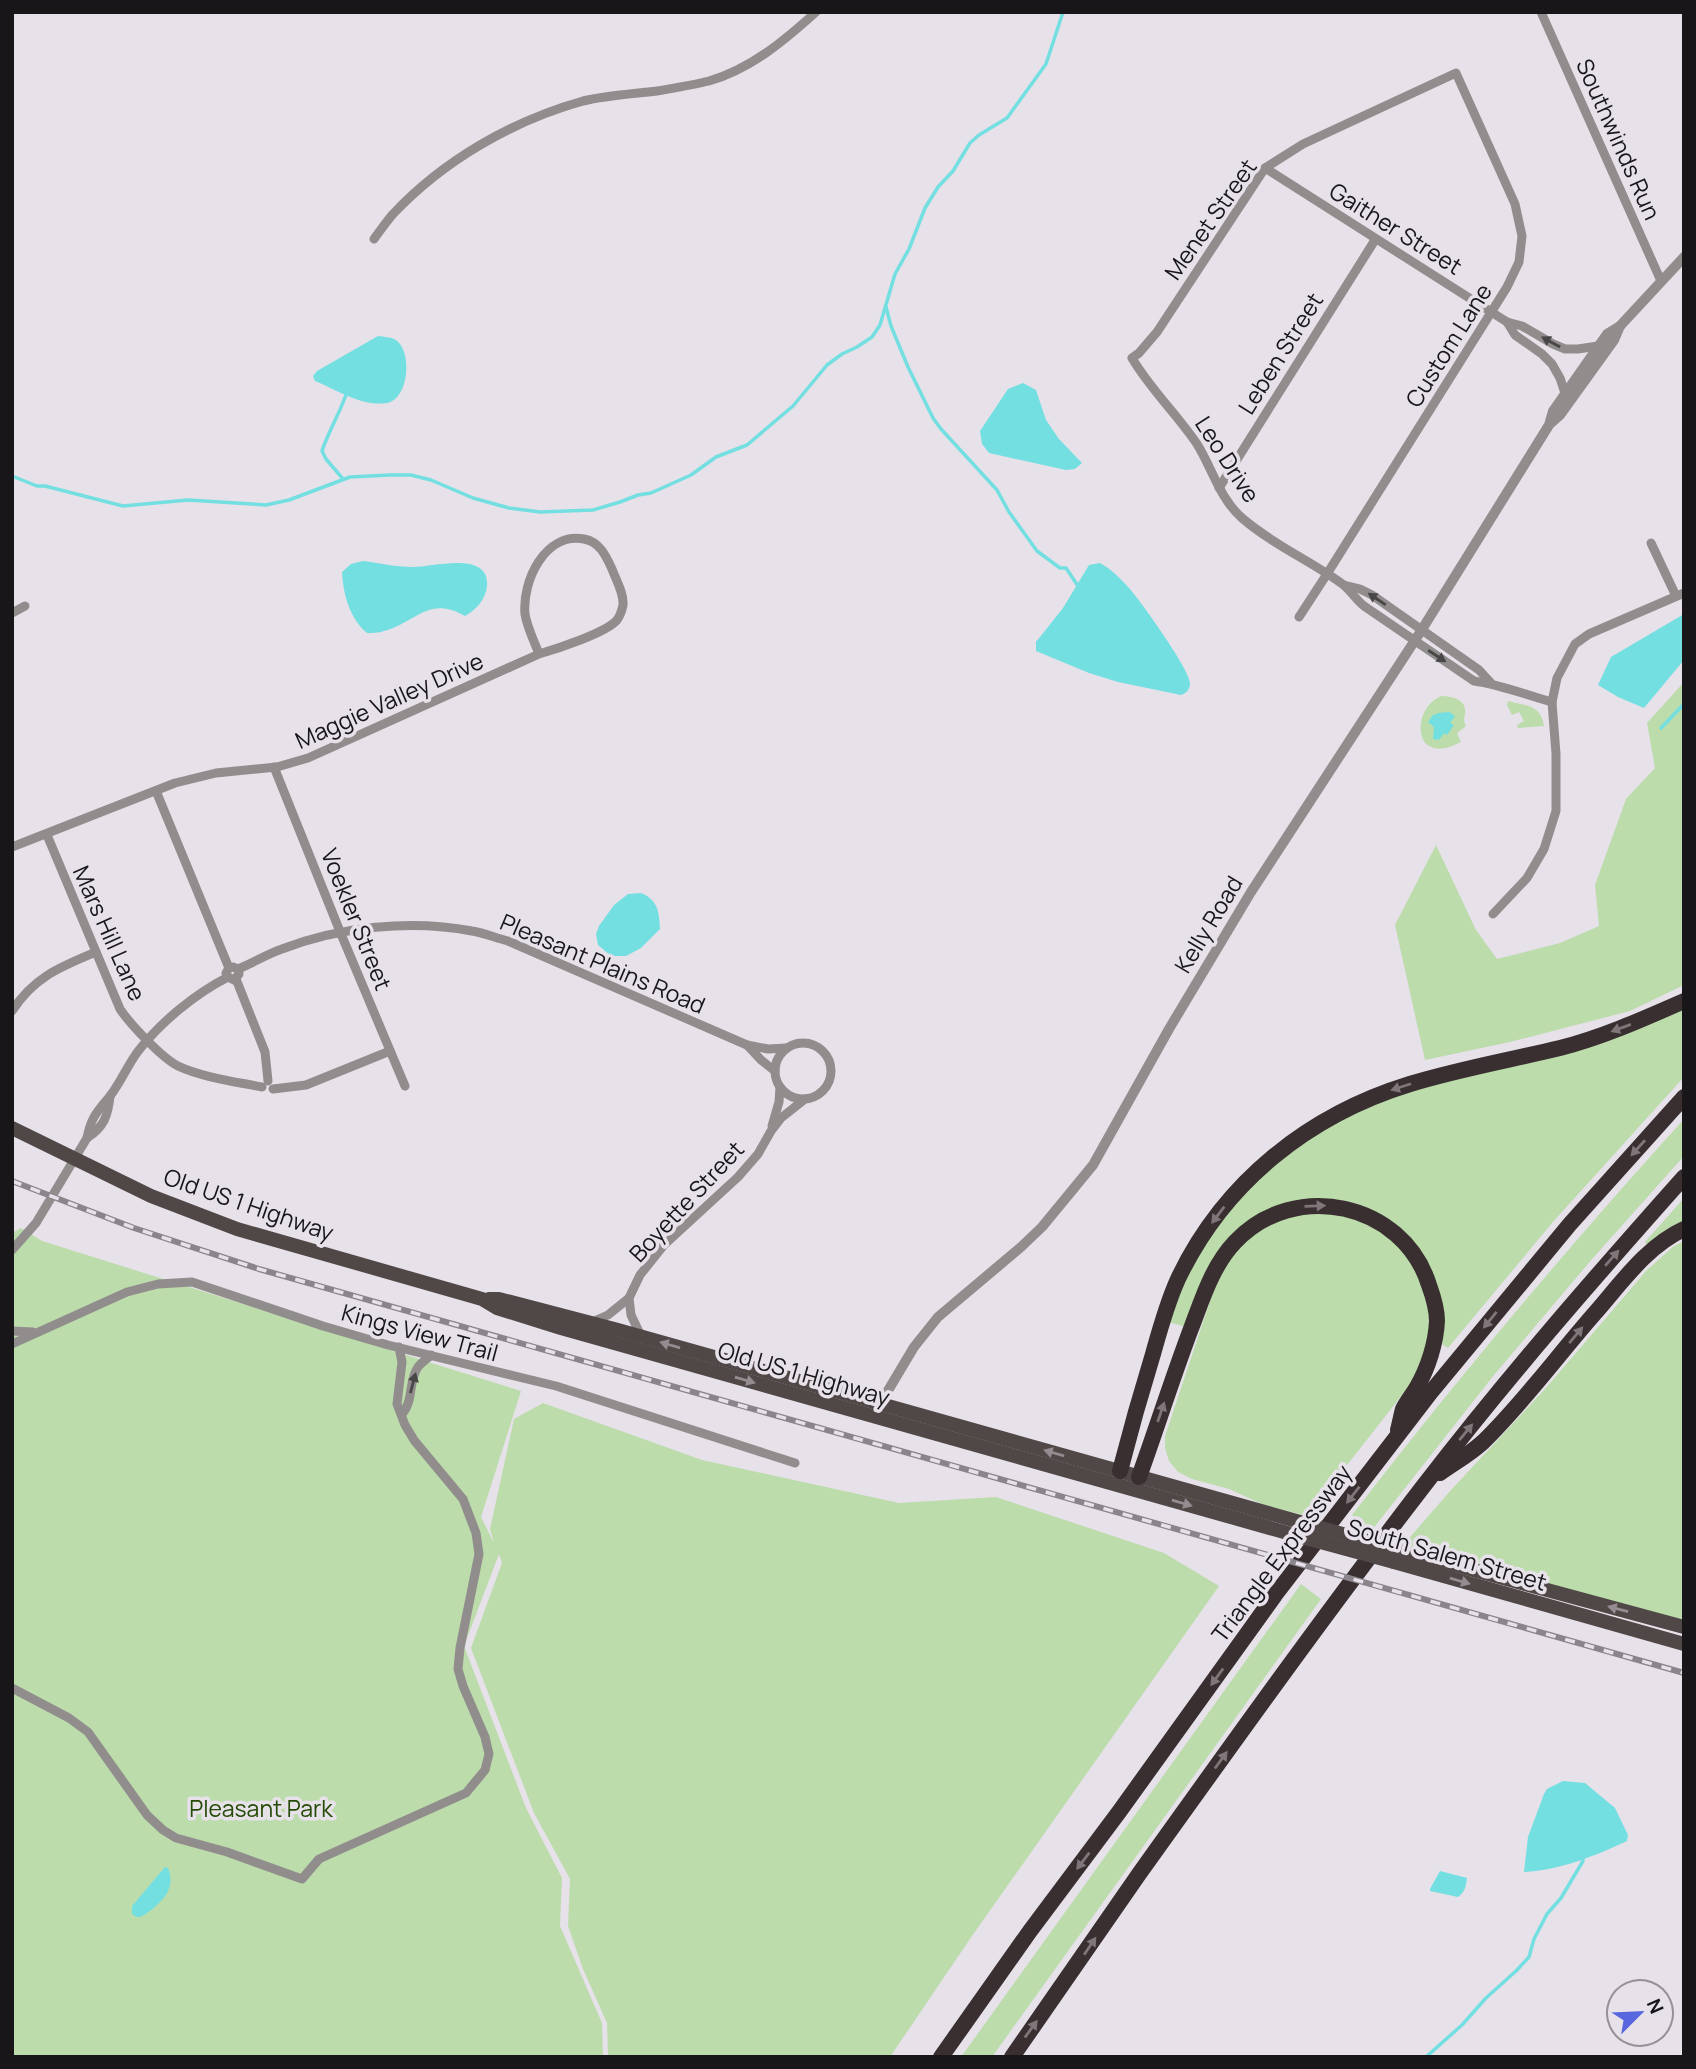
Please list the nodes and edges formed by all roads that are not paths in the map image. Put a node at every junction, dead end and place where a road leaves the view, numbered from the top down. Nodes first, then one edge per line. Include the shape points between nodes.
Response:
1 (816, 12) edge
2 (1541, 12) edge
3 (1456, 74) joint
4 (1265, 167) junction
5 (374, 239) dead end
6 (1375, 240) junction
7 (1684, 257) edge
8 (1661, 281) junction
9 (1491, 311) junction
10 (1507, 322) junction
11 (1620, 326) junction
12 (1598, 346) junction
13 (1132, 358) joint
14 (1565, 393) junction
15 (1549, 425) junction
16 (1219, 488) junction
17 (1651, 543) dead end
18 (1327, 574) junction
19 (1344, 585) junction
20 (1680, 594) edge
21 (24, 606) dead end
22 (12, 613) edge
23 (1299, 617) dead end
24 (1421, 631) junction
25 (1414, 641) junction
26 (539, 654) junction
27 (1491, 683) junction
28 (1552, 702) junction
29 (274, 767) junction
30 (156, 791) junction
31 (47, 835) junction
32 (12, 847) edge
33 (1493, 914) dead end
34 (341, 934) junction
35 (96, 952) junction
36 (233, 973) junction
37 (1684, 1001) edge
38 (12, 1011) edge
39 (148, 1040) junction
40 (747, 1045) junction
41 (787, 1048) junction
42 (390, 1051) junction
43 (775, 1072) junction
44 (268, 1086) junction
45 (405, 1086) dead end
46 (780, 1087) junction
47 (1684, 1097) edge
48 (805, 1099) junction
49 (12, 1128) edge
50 (771, 1131) junction
51 (75, 1158) junction
52 (1684, 1177) edge
53 (1684, 1229) edge
54 (12, 1250) edge
55 (629, 1298) junction
56 (482, 1299) junction
57 (590, 1323) junction
58 (12, 1331) edge
59 (38, 1331) junction
60 (641, 1336) junction
61 (12, 1344) edge
62 (399, 1348) junction
63 (431, 1356) junction
64 (876, 1410) junction
65 (402, 1414) junction
66 (1395, 1441) junction
67 (795, 1463) dead end
68 (1118, 1478) junction
69 (1137, 1483) junction
70 (1424, 1485) junction
71 (1399, 1557) junction
72 (1684, 1627) edge
73 (1684, 1644) edge
74 (12, 1688) edge
75 (941, 2057) edge
76 (1012, 2057) edge

1 - 5 street via 750,63 711,80 583,101 500,134 428,182
2 - 8 street, Southwinds Run
3 - 4 street, Menet Street via 1303,144
3 - 9 street, Custom Lane via 1515,204 1522,236 1519,262
4 - 6 street, Gaither Street
4 - 13 street, Menet Street via 1157,332
6 - 9 street, Gaither Street
6 - 16 street, Leben Street
7 - 8 street, Kelly Road
8 - 11 street, Kelly Road
9 - 10 street, Gaither Street
9 - 18 street, Custom Lane
12 -> 10 street, Gaither Street via 1564,349
10 - 14 street, Gaither Street via 1515,335 1552,363
11 - 12 street, Kelly Road
11 - 15 street, Kelly Road
12 - 14 street, Kelly Road
13 - 16 street, Leo Drive via 1196,443
14 - 15 street, Kelly Road
15 - 24 street, Kelly Road
16 - 18 street, Leo Drive via 1240,516
17 - 20 street
18 - 19 street, Leo Drive
18 - 23 street, Custom Lane
24 -> 19 street, Leo Drive via 1372,595
19 - 25 street, Leo Drive via 1364,606
20 - 28 street via 1575,644 1557,678
21 - 22 street
24 - 25 street, Kelly Road
24 - 27 street, Leo Drive
25 -> 27 street, Leo Drive via 1474,681
25 - 64 street, Kelly Road via 1251,892 1093,1165 1035,1234 932,1324
26 - 26 street, Maggie Valley Drive via 618,619 621,591 604,553 592,542 565,542 544,553 535,567 526,617
26 - 29 street, Maggie Valley Drive via 334,748
27 - 28 street, Leo Drive
28 - 33 street via 1556,811 1544,849 1527,878
29 - 30 street, Maggie Valley Drive via 216,773
29 - 34 street, Voekler Street
30 - 31 street, Maggie Valley Drive
30 - 36 street
31 - 32 street, Maggie Valley Drive
31 - 35 street, Mars Hill Lane
34 - 36 street, Pleasant Plains Road via 281,949
34 - 40 street, Pleasant Plains Road via 425,925 484,934
34 - 42 street, Voekler Street
35 - 38 street via 42,977
35 - 39 street, Mars Hill Lane via 120,1009
36 - 39 street, Pleasant Plains Road via 180,1009
36 - 44 street via 265,1052
37 -> 68 highway via 1563,1047 1380,1094 1310,1129 1272,1156 1219,1213 1177,1281
39 - 44 street, Mars Hill Lane via 175,1065
39 - 51 street, Pleasant Plains Road via 110,1096 99,1131 87,1139
40 - 41 street, Pleasant Plains Road
40 - 43 street, Pleasant Plains Road
41 - 43 street via 776,1062
41 - 48 street, Boyette Street via 814,1046 827,1058 827,1084
42 - 44 street, Mars Hill Lane via 306,1085
42 - 45 street, Voekler Street
43 - 46 street, Boyette Street
46 - 48 street via 788,1095
46 - 50 street, Boyette Street
47 -> 66 highway, Triangle Expressway via 1526,1277
48 - 50 street, Boyette Street
49 - 51 main road, Old US 1 Highway
50 - 55 street, Boyette Street via 738,1177 652,1259
51 - 54 street, Pleasant Plains Road via 36,1223
51 - 56 main road, Old US 1 Highway via 151,1196 237,1229
70 -> 52 highway
70 -> 53 highway via 1482,1443 1634,1268
55 - 57 street, Boyette Street
55 - 60 street, Boyette Street
56 - 57 main road, Old US 1 Highway via 499,1299
56 -> 64 main road, Old US 1 Highway via 562,1328
57 - 60 main road, Old US 1 Highway
58 - 59 street, Kings View Trail
59 - 61 street, Kings View Trail
59 - 62 street, Kings View Trail via 127,1292 192,1282
64 -> 60 main road, Old US 1 Highway
62 - 63 street, Kings View Trail
62 - 65 street via 397,1404
65 -> 63 street via 418,1367
63 - 67 street, Kings View Trail via 556,1387
64 - 68 main road, Old US 1 Highway
65 - 74 street via 414,1440 463,1499 478,1540 458,1669 489,1754 485,1770 466,1793 319,1859 302,1879 163,1830 147,1815 88,1732
69 -> 66 highway via 1219,1263 1253,1227 1276,1214 1303,1207 1340,1208 1377,1220 1413,1251 1426,1273 1437,1319 1434,1341 1419,1384 1404,1408
66 -> 75 highway, Triangle Expressway via 1268,1606
68 - 69 main road, South Salem Street
69 - 71 main road, South Salem Street, bridge
76 -> 70 highway via 1298,1653
72 -> 71 main road, South Salem Street
71 -> 73 main road, South Salem Street

